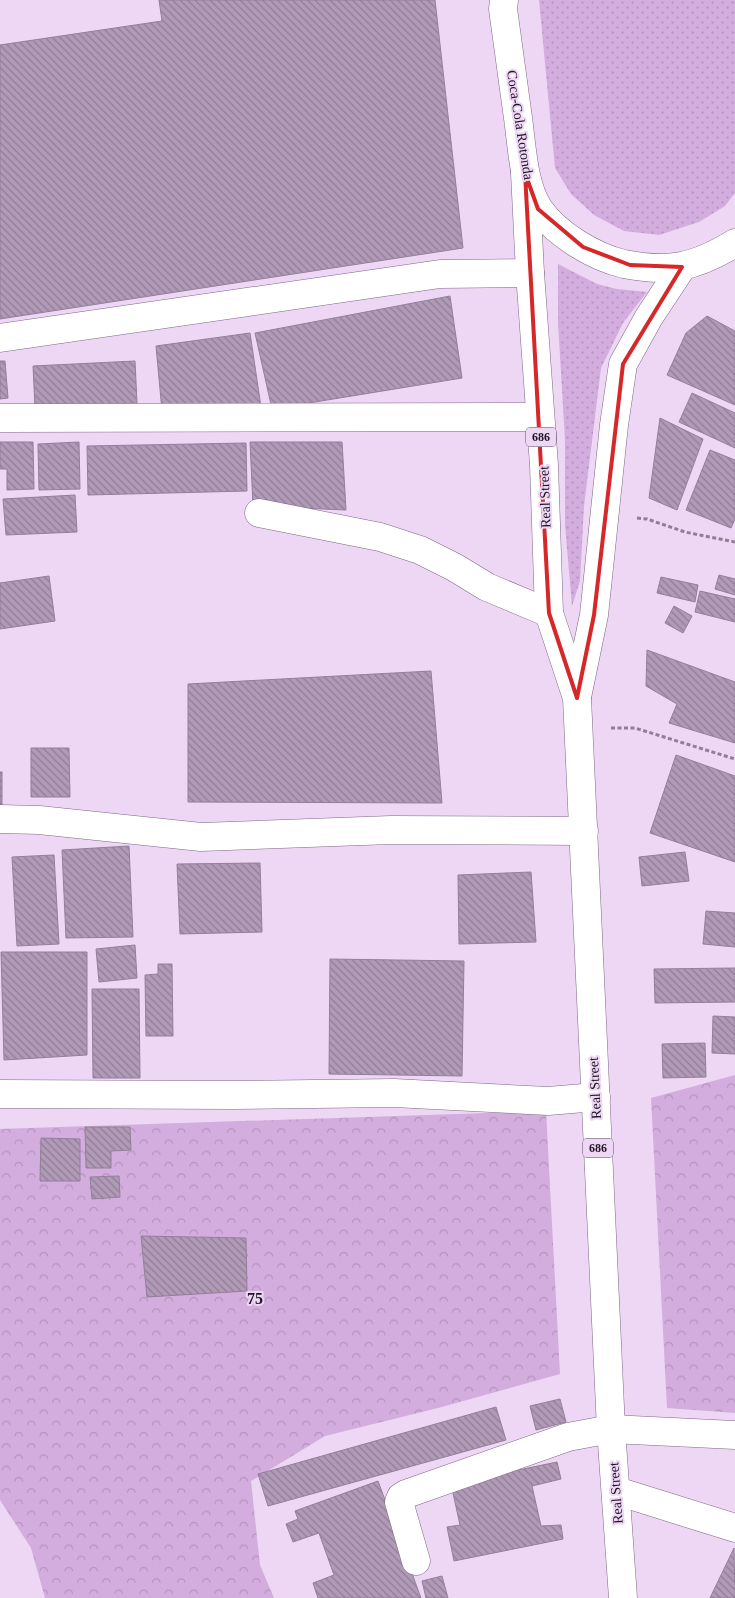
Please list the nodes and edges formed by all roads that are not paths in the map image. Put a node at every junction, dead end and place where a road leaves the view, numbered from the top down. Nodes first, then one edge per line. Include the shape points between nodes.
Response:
1 (502, 3) edge
2 (525, 173) junction
3 (728, 253) edge
4 (682, 267) junction
5 (530, 273) junction
6 (0, 338) edge
7 (0, 418) edge
8 (539, 418) junction
9 (258, 513) dead end
10 (549, 613) junction
11 (576, 698) junction
12 (0, 819) edge
13 (584, 831) junction
14 (0, 1094) edge
15 (596, 1097) junction
16 (612, 1430) junction
17 (735, 1435) edge
18 (617, 1491) junction
19 (735, 1528) edge
20 (416, 1561) dead end
21 (623, 1598) edge

1 - 2 main road, Coca-Cola Rotonda
2 - 4 main road, Coca-Cola Rotonda via 538,209 550,223 582,247 612,261 630,265
2 - 5 main road, Real Street / 686
3 - 4 main road, Coca-Cola Rotonda
4 - 11 main road, Real Street / 686 via 649,316 623,364 594,615
5 - 6 main road via 440,274
5 - 8 main road, Real Street / 686
7 - 8 main road
8 - 10 main road, Real Street / 686 via 544,465
9 - 10 main road via 380,538 420,550 487,587
10 - 11 main road, Real Street / 686
11 - 13 main road, Real Street / 686
12 - 13 main road via 201,837 391,830
13 - 15 main road, Real Street / 686
14 - 15 main road via 394,1093 548,1101
15 - 16 main road, Real Street / 686
16 - 17 main road
16 - 18 main road, Real Street / 686
16 - 20 main road via 568,1437 406,1494 400,1502
18 - 19 main road
18 - 21 main road, Real Street / 686

